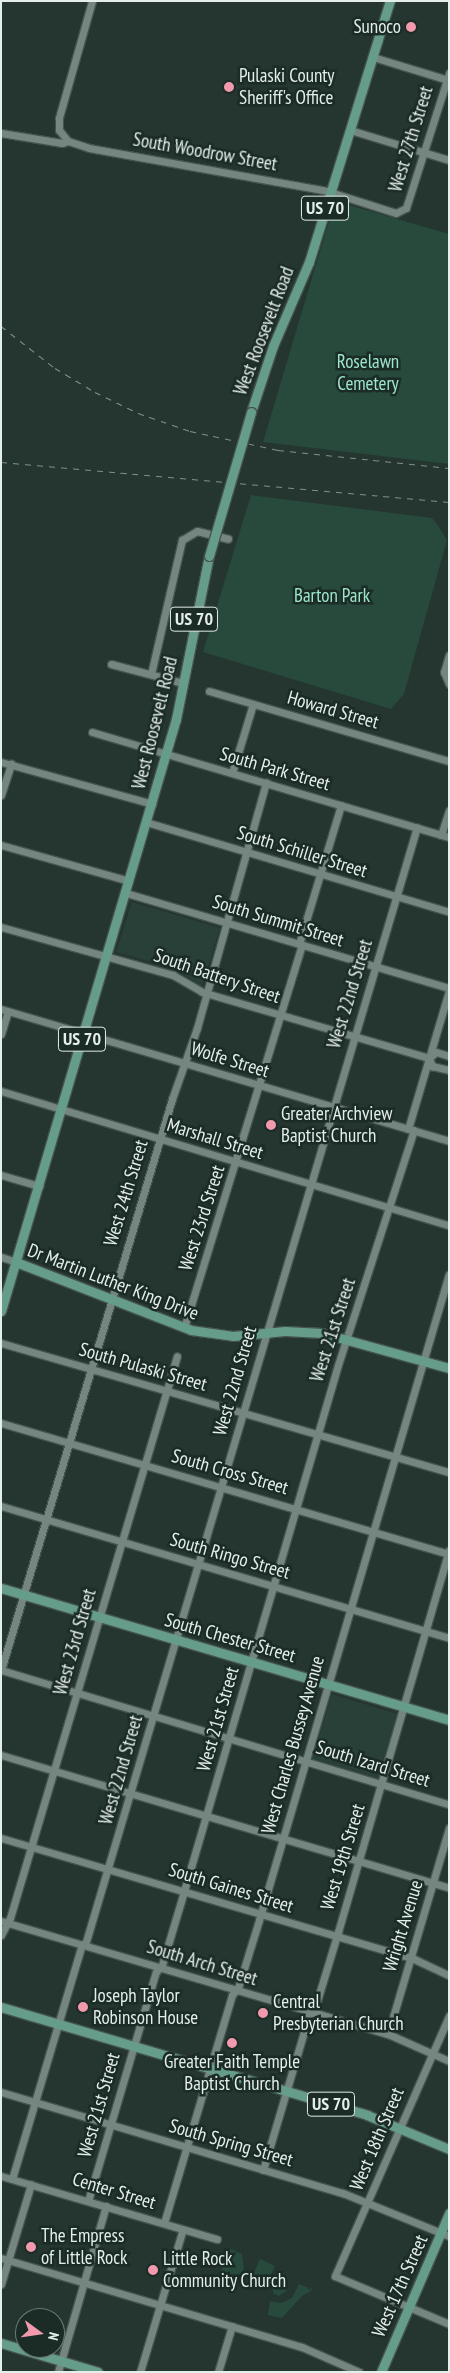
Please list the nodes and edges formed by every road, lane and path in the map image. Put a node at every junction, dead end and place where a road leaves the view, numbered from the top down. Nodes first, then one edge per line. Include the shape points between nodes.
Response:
1 (92, 1) edge
2 (390, 1) edge
3 (373, 57) junction
4 (448, 78) edge
5 (350, 130) junction
6 (1, 132) edge
7 (68, 141) junction
8 (423, 152) junction
9 (449, 160) edge
10 (330, 192) junction
11 (402, 213) joint
12 (228, 539) dead end
13 (449, 655) edge
14 (111, 664) dead end
15 (151, 674) junction
16 (447, 682) edge
17 (183, 683) junction
18 (209, 691) dead end
19 (253, 704) junction
20 (92, 732) dead end
21 (166, 754) junction
22 (449, 761) edge
23 (1, 762) edge
24 (11, 764) junction
25 (232, 773) junction
26 (266, 783) junction
27 (1, 795) edge
28 (152, 804) junction
29 (341, 805) junction
30 (449, 810) edge
31 (146, 822) junction
32 (417, 828) junction
33 (445, 836) edge
34 (1, 845) edge
35 (245, 851) junction
36 (320, 874) junction
37 (129, 881) junction
38 (126, 893) junction
39 (396, 896) junction
40 (449, 912) edge
41 (226, 922) junction
42 (1, 927) edge
43 (300, 945) junction
44 (107, 957) junction
45 (376, 967) junction
46 (449, 989) edge
47 (207, 993) junction
48 (4, 1010) edge
49 (280, 1015) junction
50 (84, 1033) junction
51 (1, 1034) edge
52 (354, 1037) junction
53 (449, 1056) edge
54 (429, 1058) junction
55 (184, 1064) junction
56 (449, 1070) edge
57 (260, 1087) junction
58 (1, 1091) edge
59 (335, 1108) junction
60 (61, 1110) junction
61 (411, 1130) junction
62 (159, 1139) junction
63 (449, 1141) edge
64 (237, 1162) junction
65 (1, 1175) edge
66 (314, 1185) junction
67 (38, 1186) junction
68 (390, 1207) junction
69 (449, 1225) edge
70 (1, 1257) edge
71 (16, 1262) junction
72 (449, 1274) edge
73 (112, 1300) junction
74 (1, 1311) edge
75 (184, 1328) junction
76 (266, 1333) junction
77 (347, 1339) junction
78 (1, 1343) edge
79 (177, 1356) dead end
80 (423, 1361) junction
81 (91, 1368) junction
82 (449, 1368) edge
83 (167, 1390) junction
84 (244, 1413) junction
85 (1, 1422) edge
86 (318, 1433) junction
87 (69, 1442) junction
88 (395, 1455) junction
89 (146, 1465) junction
90 (449, 1472) edge
91 (222, 1487) junction
92 (1, 1506) edge
93 (296, 1508) junction
94 (46, 1518) junction
95 (372, 1531) junction
96 (122, 1542) junction
97 (449, 1553) edge
98 (198, 1564) junction
99 (274, 1586) junction
100 (1, 1588) edge
101 (24, 1595) junction
102 (350, 1609) junction
103 (100, 1617) junction
104 (426, 1632) junction
105 (449, 1638) edge
106 (176, 1640) junction
107 (252, 1662) junction
108 (1, 1670) edge
109 (328, 1684) junction
110 (77, 1693) junction
111 (405, 1707) junction
112 (153, 1716) junction
113 (449, 1720) edge
114 (229, 1739) junction
115 (1, 1755) edge
116 (305, 1761) junction
117 (54, 1771) junction
118 (382, 1783) junction
119 (130, 1793) junction
120 (449, 1804) edge
121 (207, 1815) junction
122 (449, 1828) edge
123 (284, 1837) junction
124 (1, 1838) edge
125 (32, 1847) junction
126 (360, 1859) junction
127 (108, 1869) junction
128 (433, 1881) junction
129 (449, 1888) edge
130 (184, 1891) junction
131 (260, 1914) junction
132 (4, 1922) edge
133 (1, 1935) edge
134 (336, 1936) junction
135 (83, 1945) junction
136 (411, 1958) junction
137 (160, 1967) junction
138 (449, 1975) edge
139 (236, 1990) junction
140 (1, 2007) edge
141 (311, 2013) junction
142 (449, 2016) edge
143 (58, 2023) junction
144 (388, 2034) junction
145 (134, 2046) junction
146 (432, 2054) junction
147 (449, 2061) edge
148 (210, 2068) junction
149 (286, 2091) junction
150 (1, 2092) edge
151 (34, 2102) junction
152 (110, 2125) junction
153 (399, 2128) junction
154 (187, 2147) junction
155 (449, 2149) edge
156 (263, 2170) junction
157 (1, 2176) edge
158 (12, 2179) junction
159 (31, 2184) junction
160 (88, 2201) junction
161 (367, 2203) junction
162 (106, 2206) junction
163 (449, 2213) edge
164 (164, 2223) junction
165 (183, 2229) junction
166 (445, 2235) edge
167 (217, 2238) dead end
168 (5, 2259) edge
169 (84, 2282) junction
170 (1, 2284) edge
171 (160, 2305) junction
172 (409, 2306) junction
173 (449, 2324) edge
174 (232, 2326) junction
175 (1, 2343) edge
176 (61, 2361) junction
177 (58, 2372) edge
178 (98, 2372) edge
179 (140, 2372) edge
180 (218, 2372) edge
181 (359, 2372) edge
182 (381, 2372) edge

1 - 7 street via 59,118 59,130
2 - 3 main road, West Roosevelt Road / US 70
3 - 4 street
3 - 5 main road, West Roosevelt Road / US 70
4 - 8 street, West 27th Street
5 - 8 street
5 - 10 main road, West Roosevelt Road / US 70
6 - 7 street, South Woodrow Street via 62,143
7 - 10 street, South Woodrow Street via 89,148
8 - 9 street
8 - 11 street, West 27th Street
10 - 11 street, South Woodrow Street
10 - 17 main road, West Roosevelt Road / US 70, bridge via 309,262 251,412 209,556
12 - 15 street via 197,530 182,540
13 - 16 street via 444,672
14 - 15 street
15 - 17 street
17 - 21 main road, West Roosevelt Road / US 70
18 - 19 street, Howard Street
19 - 22 street, Howard Street
19 - 25 street
20 - 21 street, South Park Street
21 - 25 street, South Park Street
21 - 28 main road, West Roosevelt Road / US 70
23 - 24 street
24 - 27 street
24 - 28 street
25 - 26 street, South Park Street
26 - 29 street, South Park Street
26 - 35 street, West 24th Street
28 - 31 main road, West Roosevelt Road / US 70
29 - 32 street, South Park Street
29 - 36 street, West 23rd Street
30 - 33 street
31 - 35 street, South Schiller Street
31 - 37 main road, West Roosevelt Road / US 70
32 - 33 street, South Park Street
32 - 39 street, West 22nd Street
34 - 37 street
35 - 36 street, South Schiller Street
35 - 41 street, West 24th Street
36 - 39 street, South Schiller Street
36 - 43 street, West 23rd Street
37 - 38 main road, West Roosevelt Road / US 70
38 - 41 street, South Summit Street
38 - 44 main road, West Roosevelt Road / US 70
39 - 40 street, South Schiller Street
39 - 45 street, West 22nd Street
41 - 43 street, South Summit Street
41 - 47 street, West 24th Street
42 - 44 street, South Battery Street
43 - 45 street, South Summit Street
43 - 49 street, West 23rd Street
44 - 47 street, South Battery Street via 173,975
44 - 50 main road, West Roosevelt Road / US 70
45 - 46 street, South Summit Street
45 - 52 street, West 22nd Street
46 - 54 street, West 21st Street
47 - 49 street, South Battery Street
47 - 55 street, West 24th Street
48 - 50 street, Wolfe Street
48 - 51 street
49 - 52 street, South Battery Street
49 - 57 street, West 23rd Street
50 - 55 street, Wolfe Street
50 - 60 main road, West Roosevelt Road / US 70
52 - 54 street, South Battery Street
52 - 59 street, West 22nd Street
53 - 54 street, South Battery Street via 436,1052
54 - 56 street via 432,1066
54 - 61 street, West 21st Street
55 - 57 street, Wolfe Street
55 - 62 street, West 24th Street
57 - 59 street, Wolfe Street
57 - 64 street, West 23rd Street
58 - 60 street, Marshall Street
59 - 61 street, Wolfe Street
59 - 66 street, West 22nd Street
60 - 62 street, Marshall Street
60 - 67 main road, West Roosevelt Road / US 70
61 - 63 street, Wolfe Street
61 - 68 street, West 21st Street
62 - 64 street, Marshall Street
62 - 73 street, West 24th Street
64 - 66 street, Marshall Street
64 - 75 street, West 23rd Street
65 - 67 street
66 - 68 street, Marshall Street
66 - 76 street, West 22nd Street
67 - 71 main road, West Roosevelt Road / US 70
68 - 69 street, Marshall Street
68 - 77 street, West 21st Street
70 - 71 street, Dr Martin Luther King Drive
71 - 73 main road, Dr Martin Luther King Drive
71 - 74 main road, West Roosevelt Road / US 70
72 - 80 street, West Charles Bussey Avenue
73 - 75 main road, Dr Martin Luther King Drive
73 - 81 street, West 24th Street
75 - 76 main road, Dr Martin Luther King Drive via 224,1336
76 - 77 main road, Dr Martin Luther King Drive via 314,1332
76 - 84 street, West 22nd Street
77 - 80 main road, Dr Martin Luther King Drive
77 - 86 street, West 21st Street
78 - 81 street, South Pulaski Street
79 - 83 street, West 23rd Street
80 - 82 main road, Dr Martin Luther King Drive
80 - 88 street, West Charles Bussey Avenue
81 - 83 street, South Pulaski Street
81 - 87 street, West 24th Street
83 - 84 street, South Pulaski Street
83 - 89 street, West 23rd Street
84 - 86 street, South Pulaski Street
84 - 91 street, West 22nd Street
85 - 87 street, South Cross Street
86 - 88 street, South Pulaski Street
86 - 93 street, West 21st Street
87 - 89 street, South Cross Street
87 - 94 street, West 24th Street
88 - 90 street, South Pulaski Street
88 - 95 street, West Charles Bussey Avenue
89 - 91 street, South Cross Street
89 - 96 street, West 23rd Street
91 - 93 street, South Cross Street
91 - 98 street, West 22nd Street
92 - 94 street, South Ringo Street
93 - 95 street, South Cross Street
93 - 99 street, West 21st Street
94 - 96 street, South Ringo Street
94 - 101 street, West 24th Street
95 - 97 street, South Cross Street
95 - 102 street, West Charles Bussey Avenue
96 - 98 street, South Ringo Street
96 - 103 street, West 23rd Street
97 - 104 street, West 19th Street
98 - 99 street, South Ringo Street
98 - 106 street, West 22nd Street
99 - 102 street, South Ringo Street
99 - 107 street, West 21st Street
100 - 101 main road, South Chester Street
101 - 103 main road, South Chester Street
101 - 108 street, West 24th Street
102 - 104 street, South Ringo Street
102 - 109 street, West Charles Bussey Avenue
103 - 106 main road, South Chester Street
103 - 110 street, West 23rd Street
104 - 105 street, South Ringo Street
104 - 111 street, West 19th Street
106 - 107 main road, South Chester Street
106 - 112 street, West 22nd Street
107 - 109 main road, South Chester Street
107 - 114 street, West 21st Street
108 - 110 street, South Izard Street
109 - 111 main road, South Chester Street
109 - 116 street, West Charles Bussey Avenue
110 - 112 street, South Izard Street
110 - 117 street, West 23rd Street
111 - 113 main road, South Chester Street
111 - 118 street, West 19th Street
112 - 114 street, South Izard Street
112 - 119 street, West 22nd Street
114 - 116 street, South Izard Street
114 - 121 street, West 21st Street
115 - 117 street
116 - 118 street, South Izard Street
116 - 123 street, West Charles Bussey Avenue
117 - 119 street
117 - 125 street, West 23rd Street
118 - 120 street, South Izard Street
118 - 126 street, West 19th Street
119 - 121 street
119 - 127 street, West 22nd Street
121 - 123 street
121 - 130 street, West 21st Street
122 - 128 street, Wright Avenue
123 - 126 street
123 - 131 street, West Charles Bussey Avenue
124 - 125 street, South Gaines Street
125 - 127 street, South Gaines Street
125 - 132 street, West 23rd Street
126 - 128 street
126 - 134 street, West 19th Street
127 - 130 street, South Gaines Street
127 - 135 street, West 22nd Street
128 - 129 street
128 - 136 street, Wright Avenue
130 - 131 street, South Gaines Street
130 - 137 street, West 21st Street
131 - 134 street, South Gaines Street
131 - 139 street, West Charles Bussey Avenue
132 - 133 street, West 23rd Street
132 - 135 street, South Arch Street
134 - 136 street, South Gaines Street
134 - 141 street, West 19th Street
135 - 137 street, South Arch Street
135 - 143 street, West 22nd Street
136 - 138 street, South Gaines Street
136 - 144 street, Wright Avenue
137 - 139 street, South Arch Street
137 - 145 street, West 21st Street
139 - 141 street, South Arch Street
139 - 148 street, West Charles Bussey Avenue
140 - 143 main road, US 70
141 - 144 street, South Arch Street
141 - 149 street, West 19th Street
142 - 146 street, West 18th Street
143 - 145 main road, US 70
143 - 151 street, West 22nd Street
144 - 146 street, South Arch Street
145 - 148 main road, US 70
145 - 152 street, West 21st Street
146 - 147 street, South Arch Street
146 - 153 street, West 18th Street
148 - 149 main road, US 70
148 - 154 street, West Charles Bussey Avenue
149 - 153 main road, US 70
149 - 156 street, West 19th Street
150 - 151 street, South Spring Street
151 - 152 street, South Spring Street
151 - 158 street, West 22nd Street
152 - 154 street, South Spring Street
152 - 160 street, West 21st Street
153 - 155 main road, US 70
153 - 161 street, West 18th Street
154 - 156 street, South Spring Street
154 - 164 street, West Charles Bussey Avenue
156 - 161 street, South Spring Street
157 - 158 street, Center Street
158 - 159 street, Center Street
159 - 160 street, Center Street
159 - 168 street
160 - 162 street, Center Street
161 - 166 street, South Spring Street
161 - 172 street, West 18th Street via 335,2276
162 - 164 street, Center Street
162 - 169 street
163 - 166 main road, West 17th Street
164 - 165 street, Center Street
165 - 167 street, Center Street
165 - 171 street
166 - 172 main road, West 17th Street
168 - 169 street
168 - 170 street
169 - 171 street
169 - 176 street
171 - 174 street
171 - 179 street
172 - 173 street
172 - 182 main road, West 17th Street
174 - 180 street
174 - 181 street via 302,2347
175 - 176 main road
176 - 177 street
176 - 178 main road

